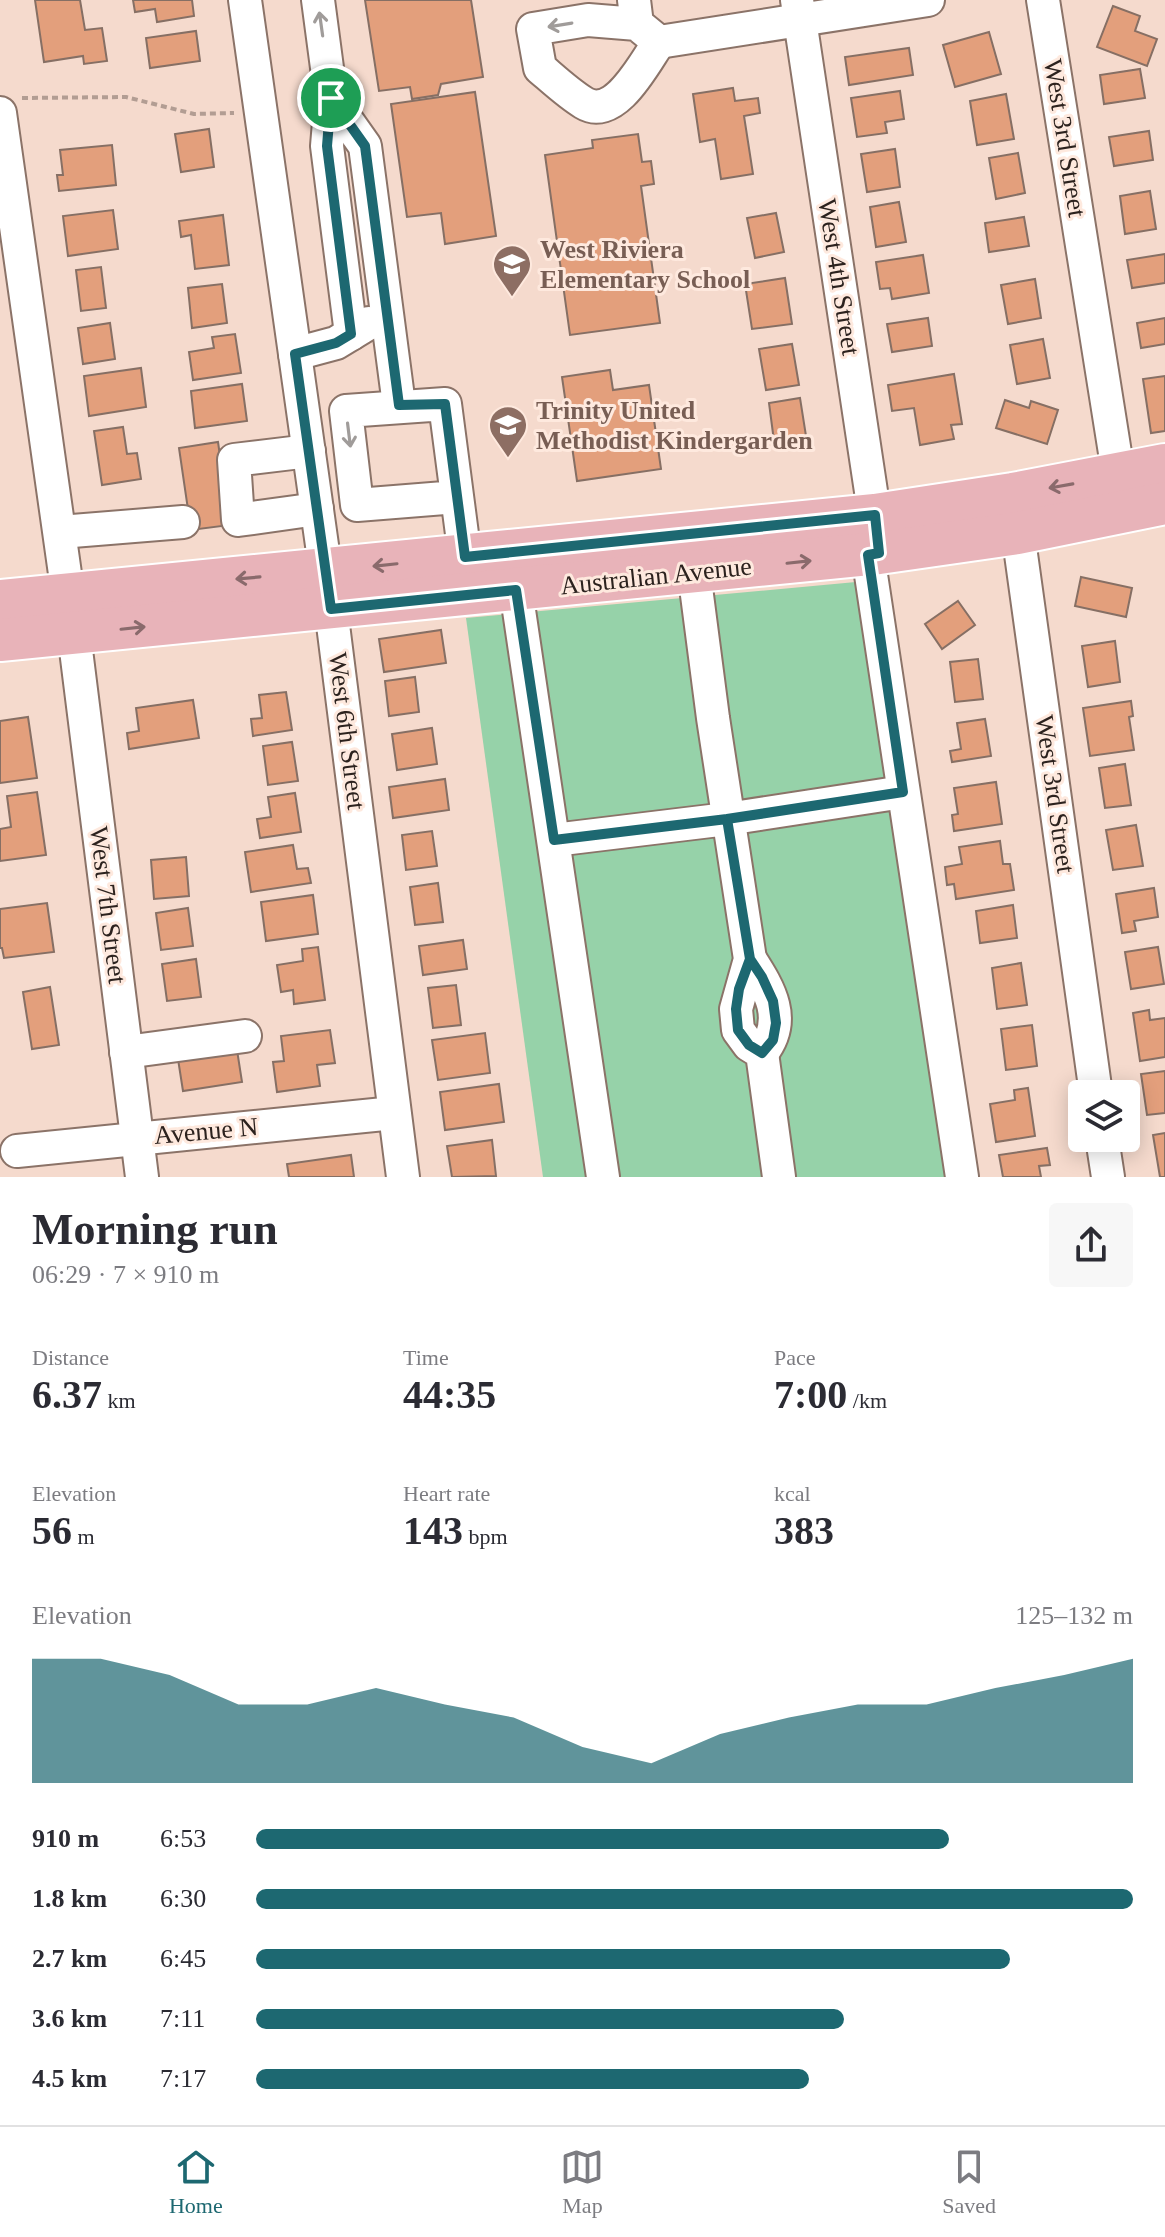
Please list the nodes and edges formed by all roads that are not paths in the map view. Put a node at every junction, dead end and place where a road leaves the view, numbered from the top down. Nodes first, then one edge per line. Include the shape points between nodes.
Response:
1 (245, 0) edge
2 (318, 0) edge
3 (928, 0) edge
4 (1043, 0) edge
5 (799, 10) edge
6 (651, 26) edge
7 (331, 98) junction
8 (11, 105) edge
9 (387, 313) junction
10 (351, 334) junction
11 (295, 354) junction
12 (399, 405) junction
13 (309, 451) junction
14 (1165, 465) edge
15 (1121, 494) junction
16 (457, 497) junction
17 (1165, 503) edge
18 (317, 509) junction
19 (1016, 514) junction
20 (183, 522) dead end
21 (60, 532) junction
22 (874, 541) junction
23 (465, 557) junction
24 (694, 572) junction
25 (329, 590) junction
26 (516, 590) junction
27 (0, 601) edge
28 (71, 614) junction
29 (0, 640) edge
30 (903, 792) junction
31 (727, 819) junction
32 (554, 840) junction
33 (245, 1036) dead end
34 (126, 1052) junction
35 (1094, 1080) edge
36 (394, 1113) junction
37 (137, 1138) junction
38 (17, 1151) dead end
39 (1104, 1152) edge
40 (142, 1177) edge
41 (403, 1177) edge
42 (603, 1177) edge
43 (779, 1177) edge
44 (962, 1177) edge
45 (1108, 1177) edge

1 - 11 street, West 6th Street
7 -> 2 street
3 - 5 street
4 - 15 street, West 3rd Street
5 - 6 street
5 - 22 street, West 4th Street
7 - 9 street via 365,146
7 - 10 street via 327,146
8 - 21 street, West 7th Street
9 - 10 street
9 - 12 street
10 - 11 street
11 - 13 street, West 6th Street
12 - 16 street via 445,404
12 -> 16 street via 346,411 357,505
13 - 18 street, West 6th Street
13 - 18 street via 234,460 238,520
14 - 15 main road, Australian Avenue
15 - 17 main road, Australian Avenue
15 - 19 main road, Australian Avenue
16 - 23 street
18 - 25 street, West 6th Street
19 - 22 main road, Australian Avenue
19 - 35 street, West 3rd Street
20 - 21 street
21 - 28 street, West 7th Street
22 - 23 main road, Australian Avenue
24 -> 22 main road, Australian Avenue
22 - 30 street, West 4th Street
23 -> 25 main road, Australian Avenue
24 - 26 main road, Australian Avenue
24 - 31 street
25 - 26 main road, Australian Avenue
25 - 28 main road, Australian Avenue
25 - 36 street, West 6th Street
26 - 32 street
27 - 28 main road, Australian Avenue
28 - 29 main road, Australian Avenue
28 - 34 street, West 7th Street
30 - 31 street
30 - 44 street, West 4th Street
31 - 32 street
31 - 43 street via 750,959 739,989 738,1030 762,1053
32 - 42 street
33 - 34 street
34 - 37 street, West 7th Street
36 - 37 street, Avenue N
36 - 41 street, West 6th Street
37 - 38 street, Avenue N
37 - 40 street, West 7th Street
39 - 45 street

